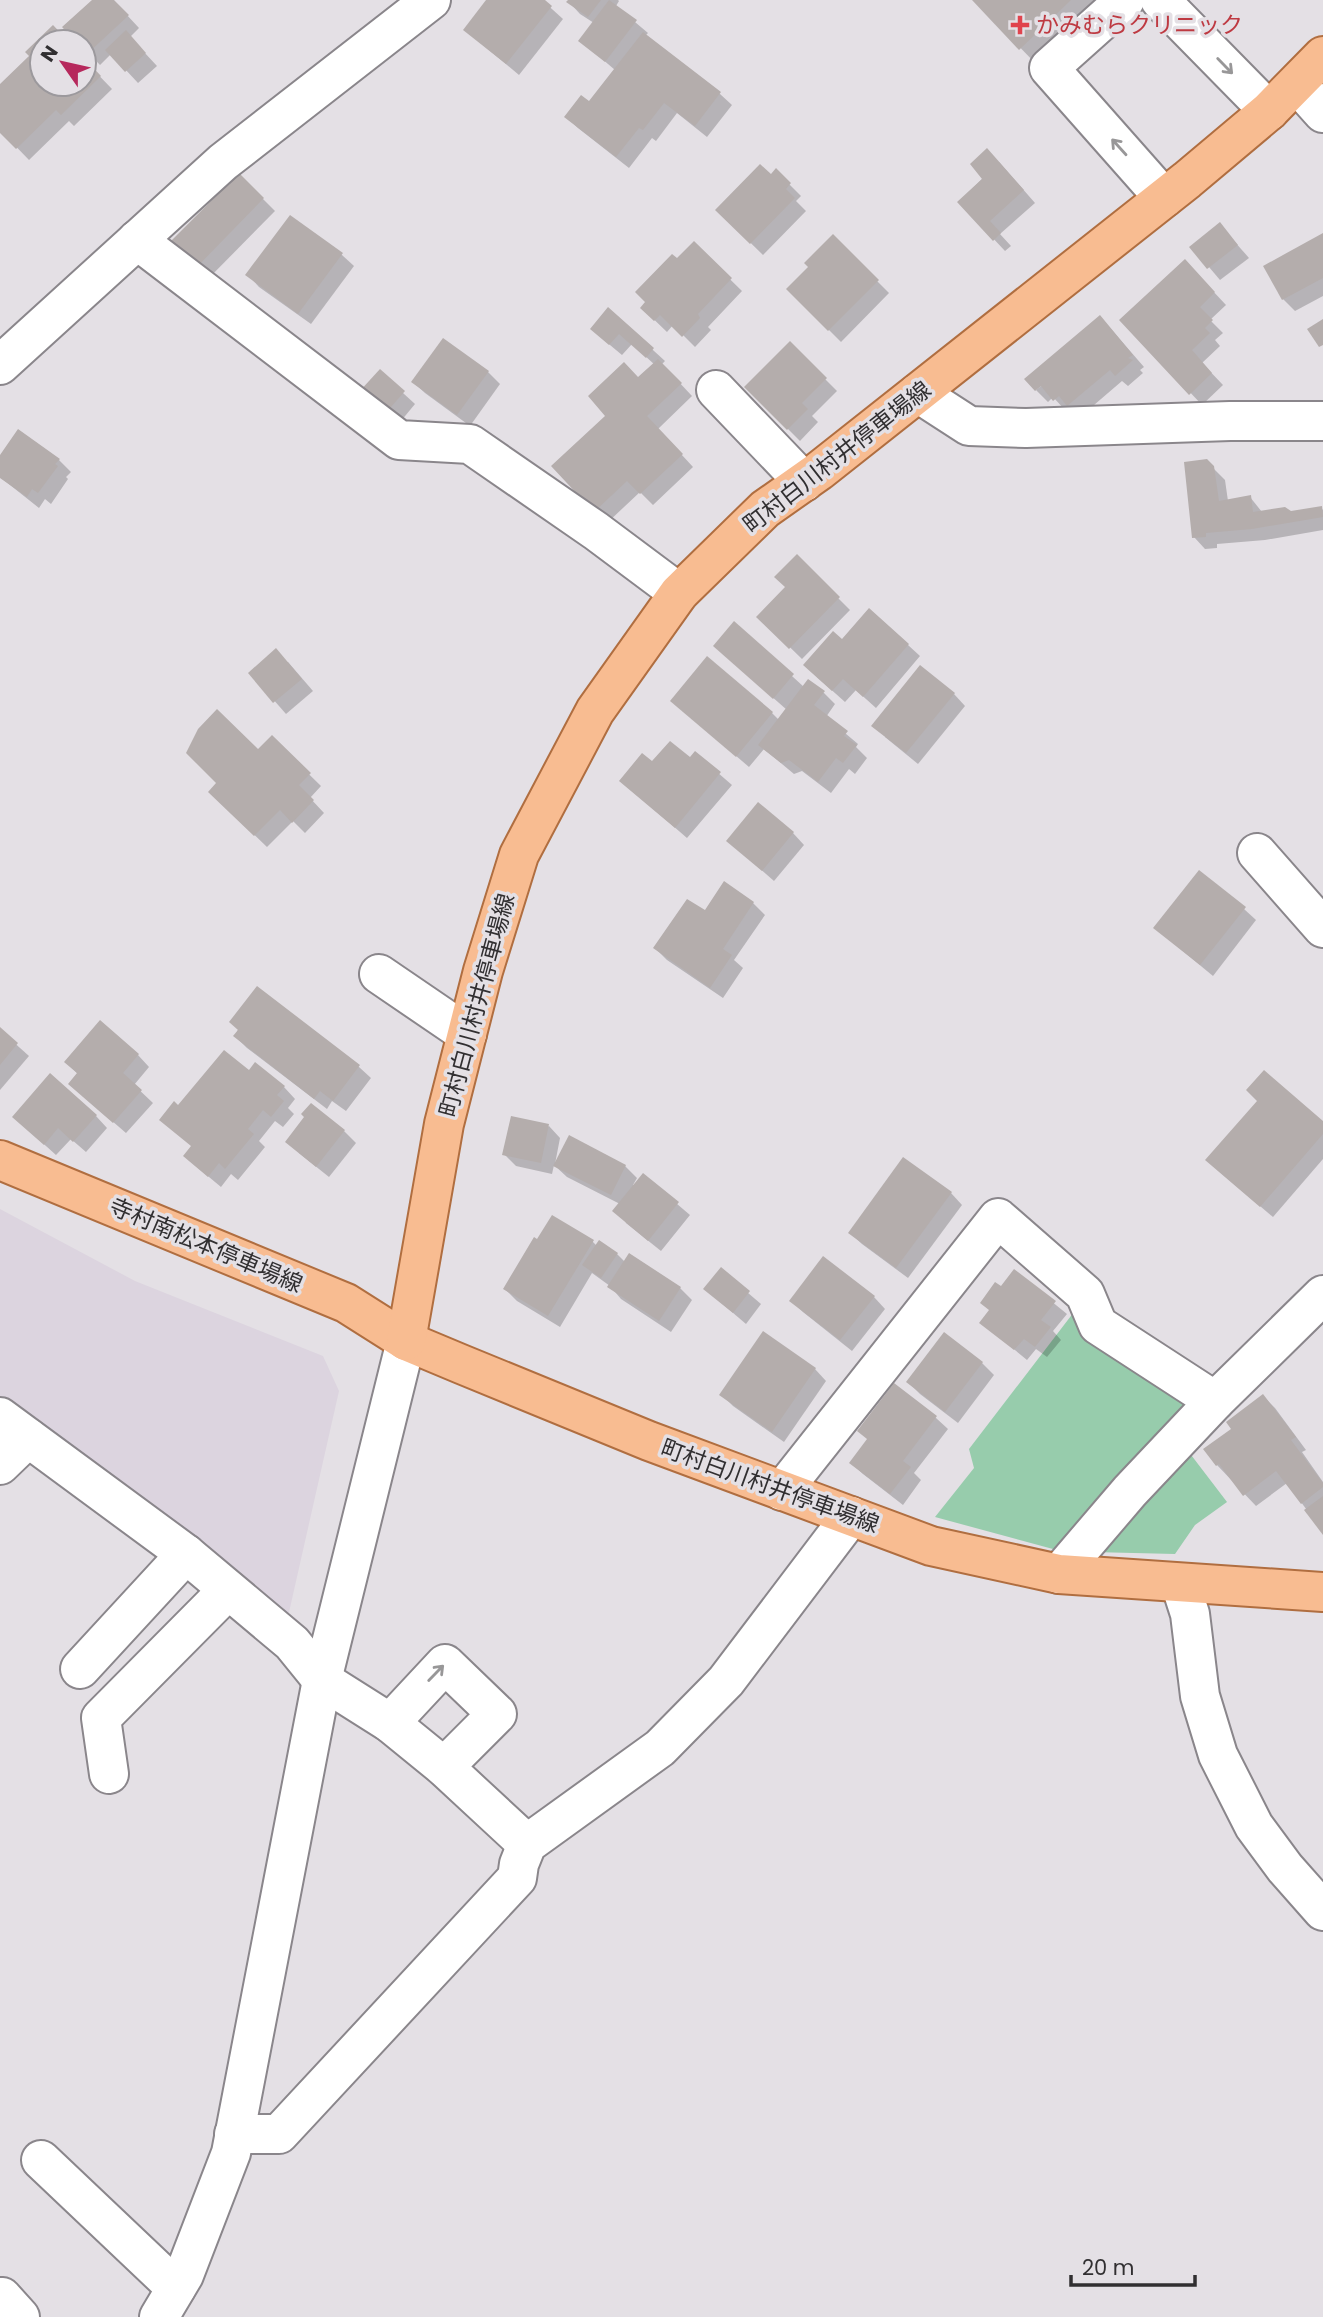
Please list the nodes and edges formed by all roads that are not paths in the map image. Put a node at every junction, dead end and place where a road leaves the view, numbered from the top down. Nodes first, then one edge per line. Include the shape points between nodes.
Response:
1 (431, 0) edge
2 (1125, 0) edge
3 (1160, 0) edge
4 (1323, 56) edge
5 (1297, 84) junction
6 (1269, 111) junction
7 (1323, 113) edge
8 (1164, 198) junction
9 (137, 240) junction
10 (0, 365) edge
11 (716, 390) dead end
12 (918, 393) junction
13 (1323, 421) edge
14 (804, 482) junction
15 (679, 593) junction
16 (1257, 853) dead end
17 (1320, 920) edge
18 (379, 974) dead end
19 (467, 1034) junction
20 (0, 1160) edge
21 (1323, 1295) edge
22 (406, 1341) junction
23 (1215, 1401) junction
24 (14, 1427) edge
25 (0, 1465) edge
26 (782, 1491) junction
27 (851, 1516) junction
28 (186, 1554) junction
29 (1059, 1574) junction
30 (1180, 1583) junction
31 (228, 1590) junction
32 (1323, 1592) edge
33 (80, 1669) dead end
34 (322, 1679) junction
35 (390, 1723) junction
36 (444, 1768) junction
37 (109, 1774) dead end
38 (527, 1844) junction
39 (1323, 1912) edge
40 (234, 2134) junction
41 (41, 2160) dead end
42 (167, 2303) edge

1 - 9 street via 223,162
8 -> 2 street via 1049,68
3 -> 6 street
4 - 5 main road, 町村白川村井停車場線
5 - 6 main road, 町村白川村井停車場線
5 - 7 street
6 - 8 main road, 町村白川村井停車場線
8 - 12 main road, 町村白川村井停車場線
9 - 10 street
9 - 15 street via 399,440 470,444
11 - 14 street
12 - 13 street via 969,426
12 - 14 main road, 町村白川村井停車場線
14 - 15 main road, 町村白川村井停車場線 via 765,509
15 - 19 main road, 町村白川村井停車場線 via 595,711 519,855
16 - 17 street
18 - 19 street
19 - 22 main road, 町村白川村井停車場線 via 444,1124
20 - 22 main road, 寺村南松本停車場線 via 346,1303
21 - 23 street
22 - 26 main road, 町村白川村井停車場線
22 - 34 street
23 - 26 street via 1098,1325 1085,1294 998,1218
23 - 29 street
24 - 25 street
24 - 28 street
26 - 27 main road, 町村白川村井停車場線
27 - 29 main road, 町村白川村井停車場線 via 930,1546
27 - 38 street via 726,1681 679,1729 660,1748
28 - 31 street
28 - 33 street
29 - 30 main road, 町村白川村井停車場線
30 - 32 main road, 町村白川村井停車場線
30 - 39 street via 1191,1614 1200,1696 1217,1755 1254,1826
31 - 34 street via 292,1643
31 - 37 street via 101,1718
34 - 35 street
34 - 40 street
35 - 36 street
35 -> 36 street via 445,1664 497,1714
36 - 38 street
38 - 40 street via 517,1878 279,2134
40 - 42 street via 231,2153 184,2275
41 - 42 street

